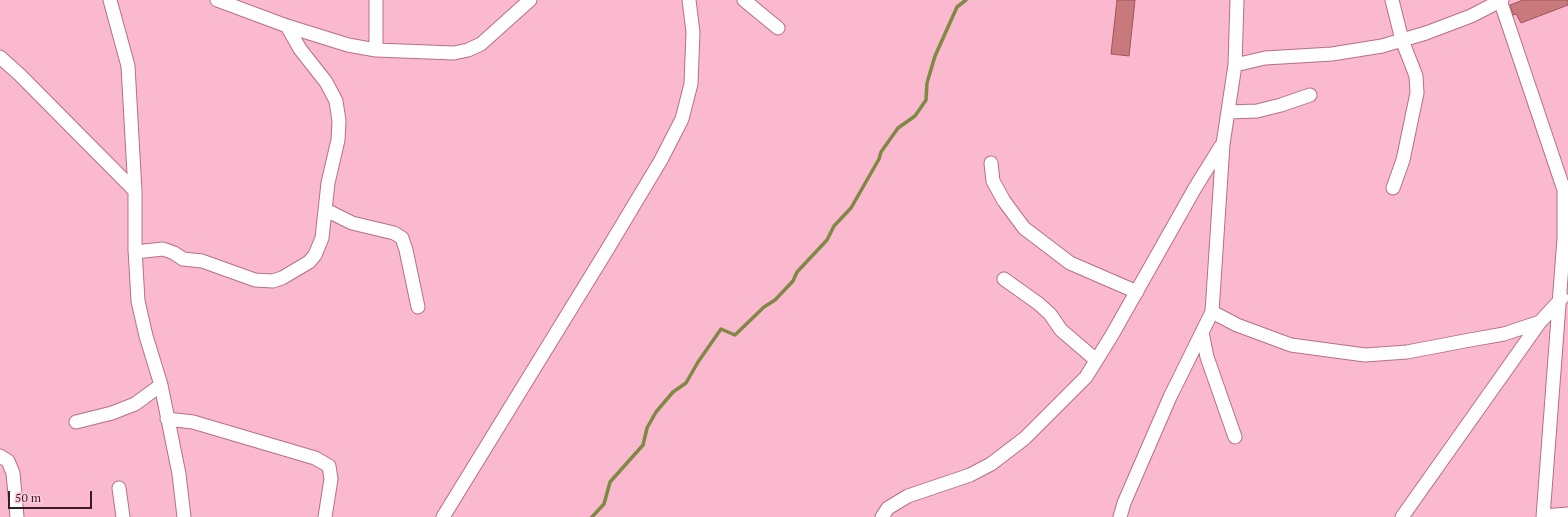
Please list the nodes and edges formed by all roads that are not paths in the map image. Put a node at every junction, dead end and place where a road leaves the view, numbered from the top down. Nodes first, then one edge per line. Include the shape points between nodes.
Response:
1 (110, 0) edge
2 (217, 0) edge
3 (376, 0) edge
4 (530, 0) edge
5 (689, 0) edge
6 (745, 0) edge
7 (1237, 0) edge
8 (1392, 0) edge
9 (1501, 0) edge
10 (287, 26) junction
11 (778, 28) dead end
12 (1402, 40) junction
13 (376, 50) junction
14 (0, 57) edge
15 (1235, 65) junction
16 (1310, 95) dead end
17 (1228, 112) junction
18 (1223, 144) junction
19 (991, 163) dead end
20 (1393, 188) dead end
21 (135, 191) junction
22 (1566, 198) edge
23 (326, 210) junction
24 (135, 252) junction
25 (1004, 279) dead end
26 (1137, 292) junction
27 (1564, 295) edge
28 (418, 307) dead end
29 (1212, 312) junction
30 (1540, 322) junction
31 (1202, 332) junction
32 (1096, 360) junction
33 (161, 385) junction
34 (167, 419) junction
35 (76, 422) dead end
36 (1235, 437) dead end
37 (0, 456) edge
38 (119, 488) dead end
39 (1568, 514) edge
40 (1543, 516) edge
41 (17, 517) edge
42 (123, 517) edge
43 (184, 517) edge
44 (325, 517) edge
45 (443, 517) edge
46 (882, 517) edge
47 (1120, 517) edge
48 (1402, 517) edge

1 - 21 street via 128,66
2 - 10 street
3 - 13 street
4 - 13 street via 481,44 468,50 454,53
5 - 45 street via 693,32 691,84 682,119 619,231
6 - 11 street
7 - 15 street
8 - 12 street
9 - 12 street via 1471,16
9 - 22 street
10 - 13 street via 348,45
10 - 23 street via 300,49 326,82 336,101 338,140 328,183
12 - 15 street via 1332,54 1265,58
12 - 20 street via 1416,76 1417,93 1403,160
14 - 21 street
15 - 17 street
16 - 17 street via 1257,111
17 - 18 street
18 - 26 street via 1195,188
18 - 29 street
19 - 26 street via 993,181 1024,228 1070,263
21 - 24 street
22 - 27 street
23 - 24 street via 322,238 315,255 309,262 273,281 255,280 163,250
23 - 28 street via 352,223 394,233 402,238
24 - 33 street via 138,300
25 - 32 street via 1039,304 1075,343
26 - 32 street
27 - 30 street
27 - 40 street
29 - 30 street via 1237,325 1291,345 1365,355 1407,352 1504,334
29 - 31 street
30 - 48 street
31 - 36 street via 1207,356
31 - 47 street via 1170,397
32 - 46 street via 1086,377 1052,413 991,464 970,475 908,496 888,508
33 - 34 street
33 - 35 street via 135,404
34 - 43 street via 179,474
34 - 44 street via 193,422 315,458 329,466 331,479
37 - 41 street via 8,461 13,474
38 - 42 street
39 - 40 street

